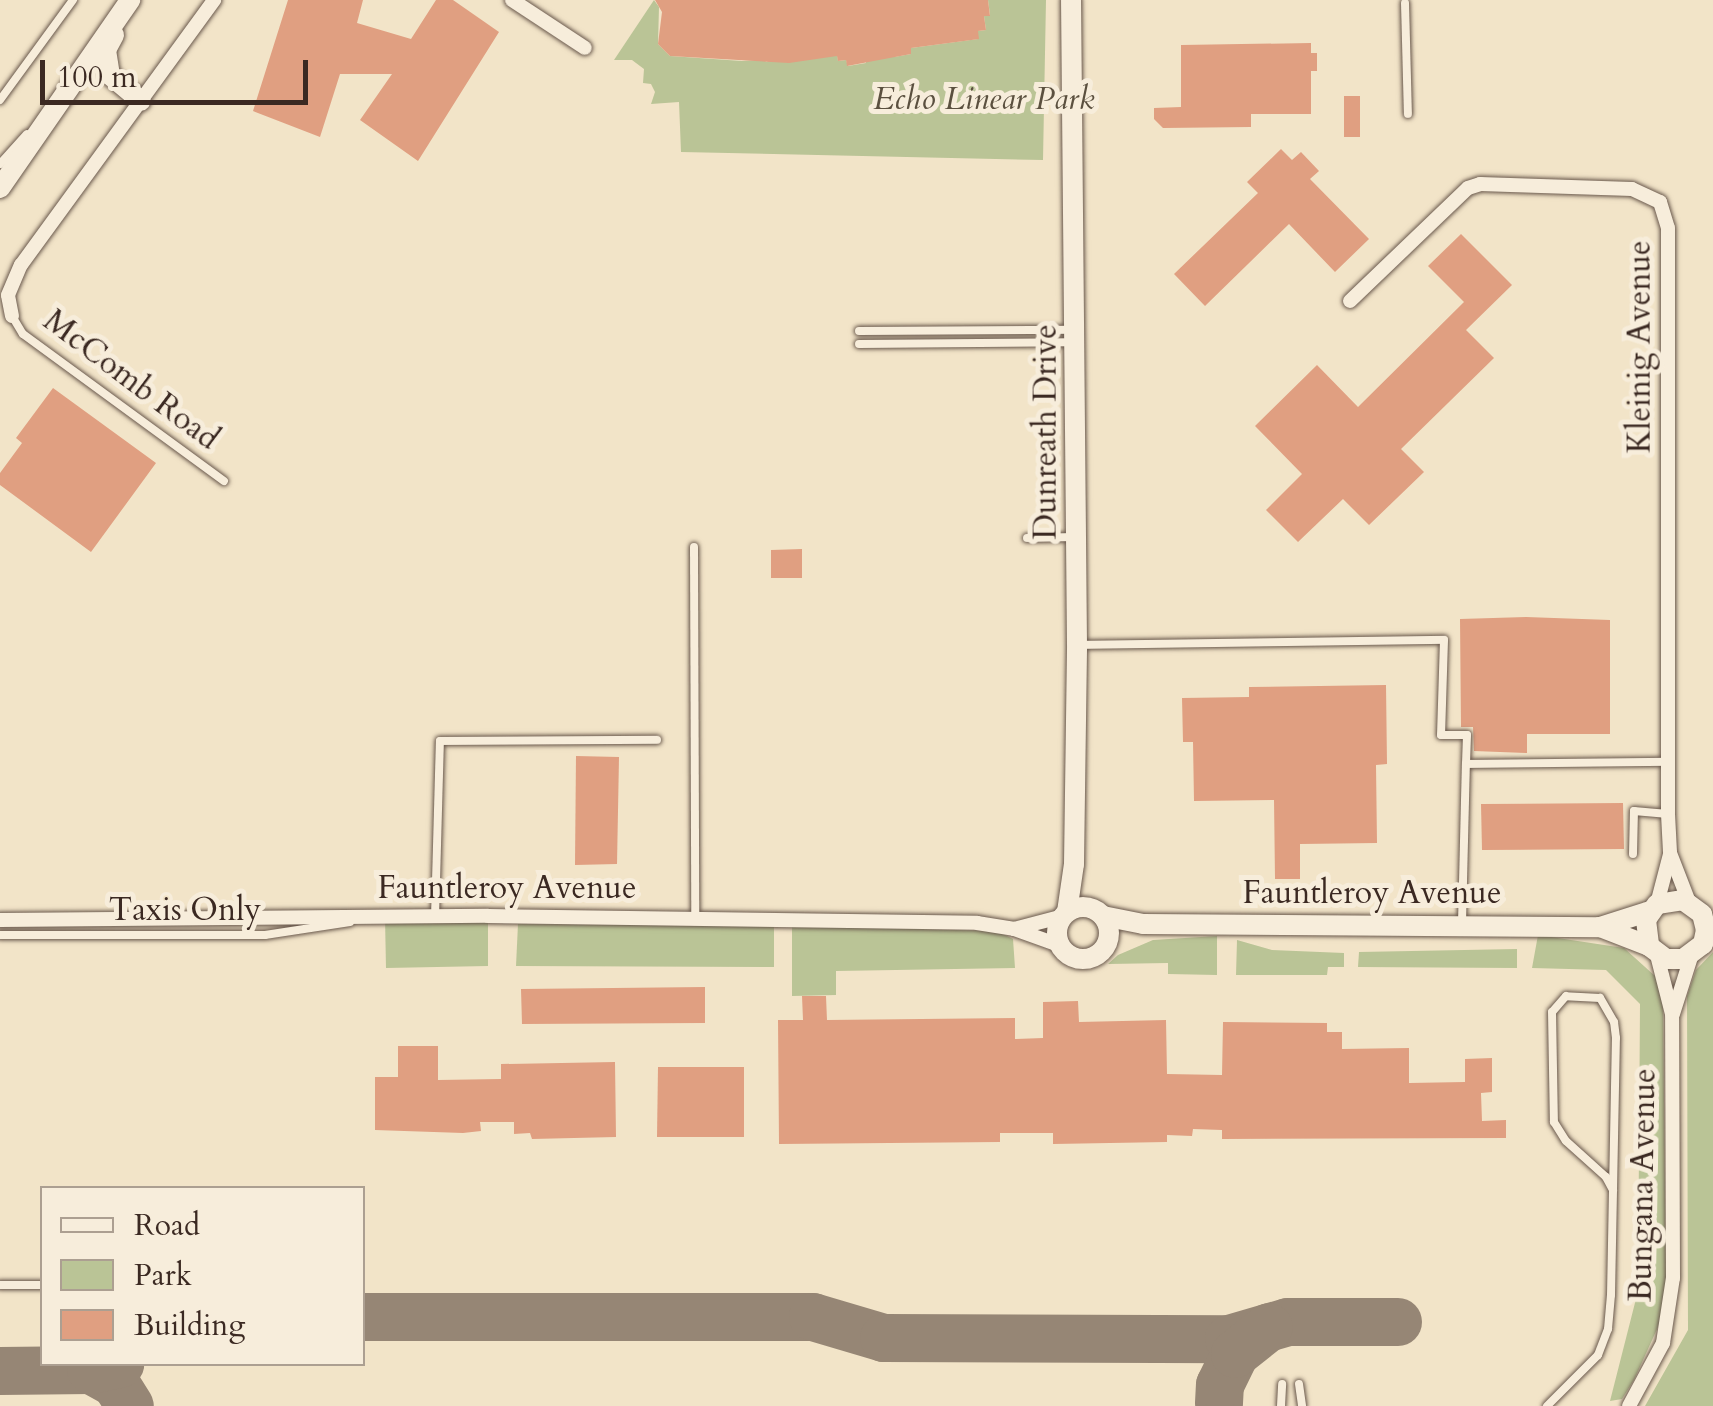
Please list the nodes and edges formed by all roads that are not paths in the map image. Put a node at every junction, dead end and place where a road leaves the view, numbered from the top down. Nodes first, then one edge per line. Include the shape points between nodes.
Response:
1 (73, 0) edge
2 (130, 0) edge
3 (137, 0) edge
4 (214, 0) edge
5 (512, 0) edge
6 (1072, 0) edge
7 (1405, 3) dead end
8 (585, 48) dead end
9 (0, 100) edge
10 (141, 101) junction
11 (1408, 114) dead end
12 (44, 118) junction
13 (0, 164) edge
14 (0, 188) edge
15 (1350, 301) dead end
16 (12, 316) joint
17 (859, 332) dead end
18 (1075, 336) junction
19 (859, 344) dead end
20 (224, 481) dead end
21 (1076, 536) junction
22 (1028, 538) dead end
23 (694, 546) dead end
24 (1077, 645) junction
25 (657, 740) dead end
26 (1667, 762) junction
27 (1466, 764) junction
28 (1668, 814) junction
29 (1670, 853) junction
30 (1633, 854) dead end
31 (1074, 864) junction
32 (1654, 908) junction
33 (1701, 911) edge
34 (1099, 913) junction
35 (1066, 914) junction
36 (435, 917) junction
37 (369, 918) junction
38 (696, 919) junction
39 (0, 920) edge
40 (1143, 924) junction
41 (1462, 924) junction
42 (1600, 927) junction
43 (1014, 929) junction
44 (0, 936) edge
45 (1107, 944) junction
46 (1059, 945) junction
47 (1702, 947) edge
48 (1653, 950) junction
49 (1672, 1014) junction
50 (1613, 1190) junction
51 (0, 1285) edge
52 (40, 1286) edge
53 (1282, 1384) dead end
54 (1299, 1384) dead end
55 (1281, 1406) edge
56 (1302, 1406) edge
57 (1547, 1406) edge
58 (1629, 1406) edge

1 - 9 lane
2 - 12 main road
3 - 10 main road via 106,58 118,85
4 - 10 street
5 - 8 street
6 - 18 main road, Dunreath Drive
7 - 11 lane
10 - 16 street via 21,265 8,295
12 - 13 lane
12 - 14 main road
15 - 26 street, Kleinig Avenue via 1468,188 1480,184 1632,189 1660,202 1668,228
16 - 20 lane, McComb Road via 24,334
17 - 18 lane
18 - 19 lane
18 - 21 main road, Dunreath Drive
21 - 22 lane
21 - 24 main road, Dunreath Drive
23 - 38 lane
24 - 27 lane via 1444,640 1441,735 1467,735
24 - 31 main road, Dunreath Drive
25 - 36 lane via 440,741
26 - 27 lane
26 - 28 street, Kleinig Avenue
27 - 41 lane
28 - 29 street, Kleinig Avenue
28 - 30 lane via 1634,812
29 - 32 street, Kleinig Avenue
29 - 33 street, Kleinig Avenue
31 - 34 main road, Dunreath Drive
31 - 35 main road, Dunreath Drive
32 - 33 main road via 1675,898
32 - 42 main road, Fauntleroy Avenue
32 - 48 main road via 1644,930
33 - 47 main road
34 - 35 main road via 1080,908
34 - 40 main road, Fauntleroy Avenue
34 - 45 main road via 1109,928
35 - 43 street, Fauntleroy Avenue
35 - 46 main road
36 - 37 street, Fauntleroy Avenue
36 - 38 street, Fauntleroy Avenue
37 - 39 street, Fauntleroy Avenue
37 - 44 lane, Taxis Only via 264,935
38 - 43 street, Fauntleroy Avenue
40 - 41 main road, Fauntleroy Avenue
40 - 45 main road, Fauntleroy Avenue
41 - 42 main road, Fauntleroy Avenue
42 - 48 main road, Fauntleroy Avenue
43 - 46 street, Fauntleroy Avenue
45 - 46 main road via 1084,959
47 - 48 main road via 1675,960
47 - 49 street, Bungana Avenue
48 - 49 street, Bungana Avenue
49 - 58 street, Bungana Avenue via 1670,1309 1663,1343
50 - 50 lane via 1554,1122 1552,1012 1566,996 1600,998 1614,1022
50 - 57 lane via 1604,1344
51 - 52 lane
53 - 55 lane
54 - 56 lane

